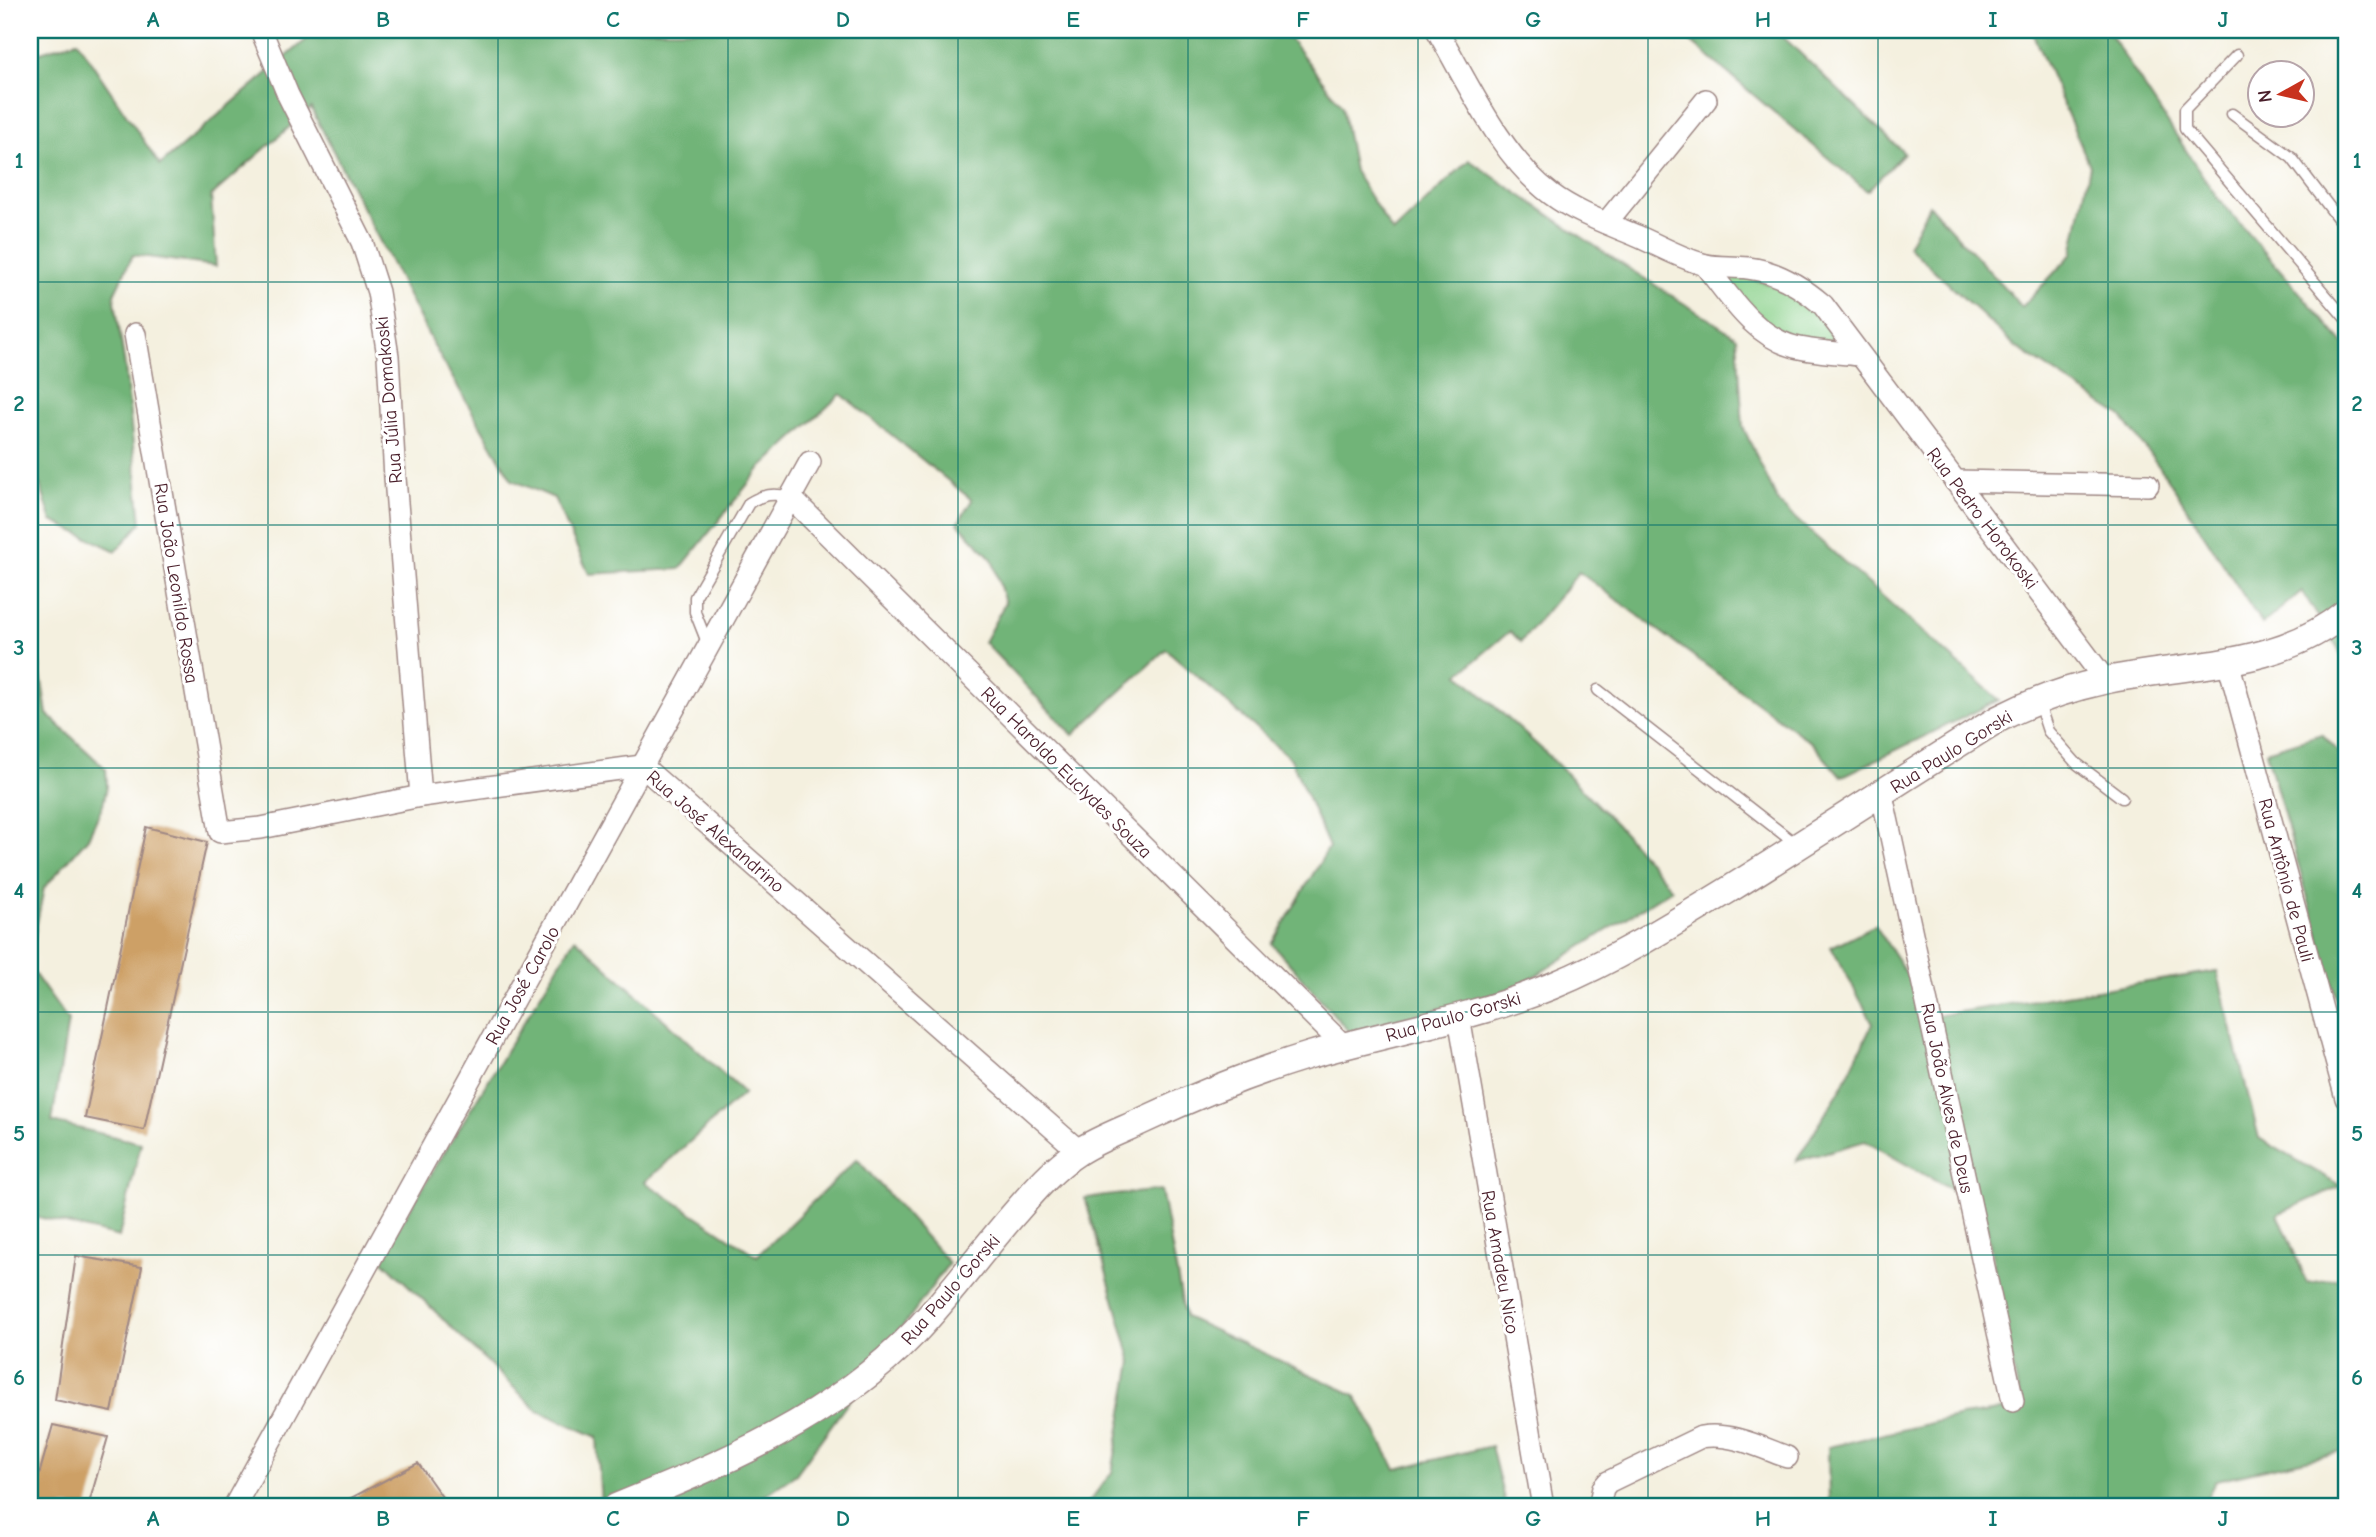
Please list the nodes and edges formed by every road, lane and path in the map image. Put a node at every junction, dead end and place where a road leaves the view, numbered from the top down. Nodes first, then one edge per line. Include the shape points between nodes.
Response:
1 (261, 30) edge
2 (1437, 30) edge
3 (2237, 55) dead end
4 (1706, 100) dead end
5 (2232, 114) dead end
6 (1606, 223) junction
7 (2346, 229) edge
8 (1705, 265) junction
9 (2346, 319) edge
10 (135, 334) dead end
11 (1860, 355) junction
12 (810, 462) dead end
13 (1955, 481) junction
14 (2148, 485) dead end
15 (790, 497) junction
16 (2346, 612) edge
17 (709, 646) junction
18 (2228, 661) junction
19 (2105, 681) junction
20 (1598, 690) dead end
21 (2038, 701) junction
22 (642, 766) junction
23 (1882, 795) junction
24 (421, 796) junction
25 (2122, 798) dead end
26 (220, 832) joint
27 (1799, 847) junction
28 (1459, 1017) junction
29 (1344, 1046) junction
30 (2346, 1098) edge
31 (1079, 1151) junction
32 (2013, 1401) dead end
33 (1787, 1457) dead end
34 (234, 1507) edge
35 (616, 1507) edge
36 (1543, 1507) edge
37 (1600, 1507) edge

1 - 24 street, Rua Júlia Domakoski via 288,95 362,242 378,292 387,356
2 - 6 street, Rua Pedro Horokoski via 1491,122 1531,177 1553,196
3 - 9 lane via 2185,109 2185,130
4 - 6 street
5 - 7 lane via 2292,158
6 - 8 street, Rua Pedro Horokoski
8 - 11 street, Rua Pedro Horokoski via 1740,311 1774,338 1815,351
8 - 11 street, Rua Pedro Horokoski via 1750,268 1808,292
10 - 26 street, Rua João Leonildo Rossa
11 - 13 street, Rua Pedro Horokoski
12 - 15 street, Rua José Carolo
13 - 14 street
13 - 19 street, Rua Pedro Horokoski
15 - 17 street, Rua José Carolo
15 - 17 lane via 776,493 749,503 695,597 695,612
15 - 29 street, Rua Haroldo Euclydes Souza
16 - 18 street, Rua Paulo Gorski via 2286,648
17 - 22 street, Rua José Carolo
18 - 19 street, Rua Paulo Gorski
18 - 30 street, Rua Antônio de Pauli
19 - 21 street, Rua Paulo Gorski
20 - 27 lane
21 - 23 street, Rua Paulo Gorski via 1998,719
21 - 25 lane via 2048,731 2076,763
22 - 24 street, Rua José Alexandrino
22 - 31 street, Rua José Alexandrino
22 - 34 street, Rua José Carolo
23 - 27 street, Rua Paulo Gorski
23 - 32 street, Rua João Alves de Deus
24 - 26 street, Rua José Alexandrino
27 - 28 street, Rua Paulo Gorski via 1602,963 1514,1001
28 - 29 street, Rua Paulo Gorski
28 - 36 street, Rua Amadeu Nico
29 - 31 street, Rua Paulo Gorski via 1181,1103
31 - 35 street, Rua Paulo Gorski via 1027,1198 914,1333 850,1391 764,1442
33 - 37 street via 1729,1437 1701,1437 1608,1482

